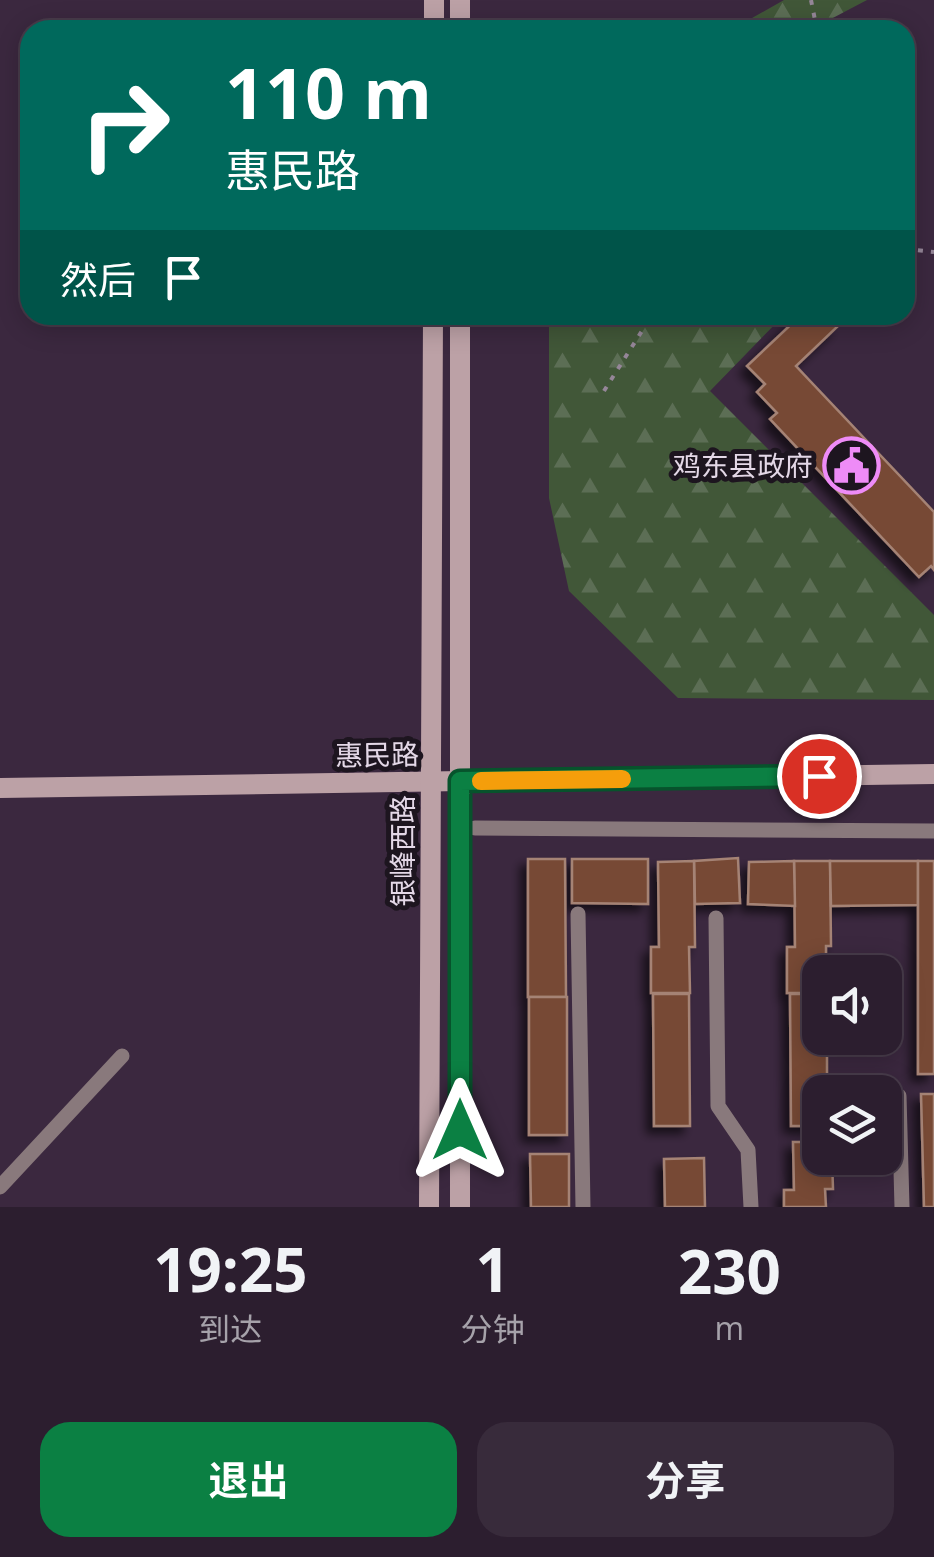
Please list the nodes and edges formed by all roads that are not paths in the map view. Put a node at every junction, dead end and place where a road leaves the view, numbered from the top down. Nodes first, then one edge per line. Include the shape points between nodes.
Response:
1 (433, 325) edge
2 (460, 325) edge
3 (934, 774) edge
4 (460, 781) junction
5 (431, 782) junction
6 (0, 788) edge
7 (475, 828) dead end
8 (934, 831) edge
9 (578, 914) dead end
10 (716, 918) dead end
11 (122, 1056) dead end
12 (901, 1175) edge
13 (0, 1187) edge
14 (429, 1207) edge
15 (460, 1207) edge
16 (582, 1207) edge
17 (751, 1207) edge
18 (902, 1207) edge

1 - 5 street, 银峰西路
2 - 4 street, 银峰西路
3 - 4 street, 惠民路
4 - 5 street, 惠民路
4 - 15 street, 银峰西路
5 - 6 street, 惠民路
5 - 14 street, 银峰西路
7 - 8 street
9 - 16 street
10 - 17 street via 718,1106 748,1150
11 - 13 street
12 - 18 street

